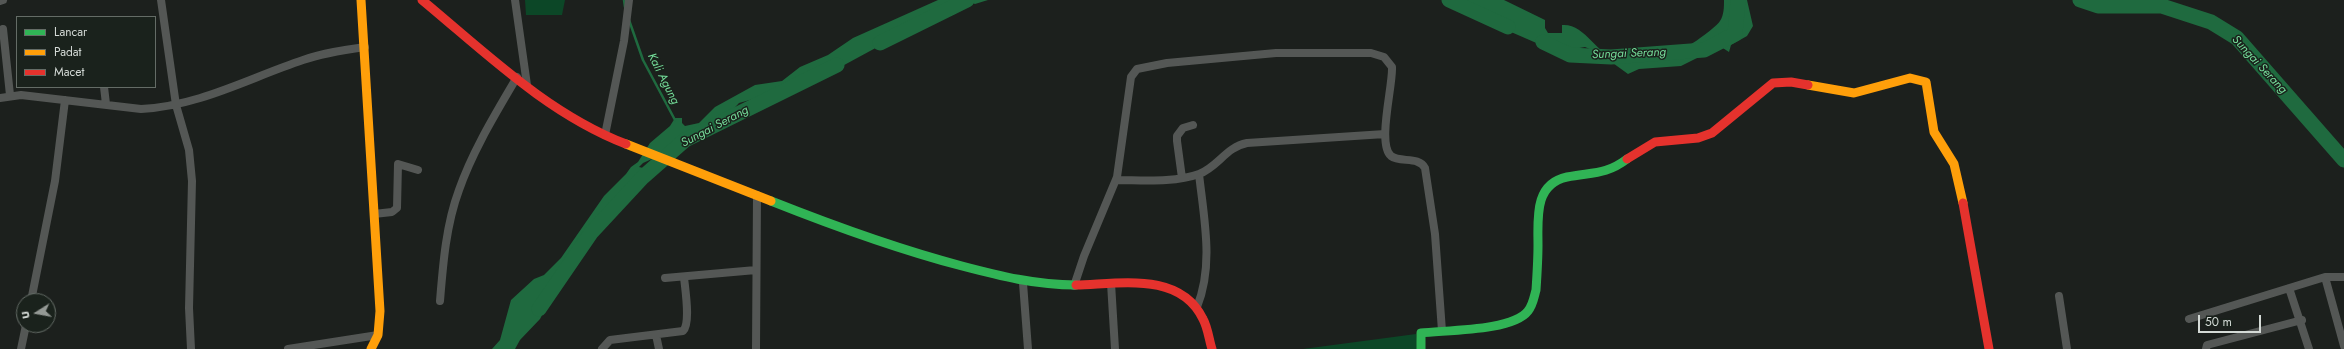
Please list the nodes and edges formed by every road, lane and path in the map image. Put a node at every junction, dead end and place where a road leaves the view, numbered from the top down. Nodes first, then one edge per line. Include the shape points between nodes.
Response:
1 (0, 0) edge
2 (4, 0) edge
3 (161, 0) edge
4 (361, 0) edge
5 (422, 0) edge
6 (515, 0) edge
7 (629, 2) edge
8 (3, 29) dead end
9 (366, 47) junction
10 (517, 77) junction
11 (527, 85) junction
12 (104, 88) edge
13 (10, 95) junction
14 (0, 98) edge
15 (65, 100) junction
16 (106, 104) junction
17 (176, 105) junction
18 (1193, 125) dead end
19 (1385, 134) junction
20 (609, 137) junction
21 (418, 170) dead end
22 (1199, 174) junction
23 (1182, 178) junction
24 (1116, 180) junction
25 (756, 195) junction
26 (374, 214) junction
27 (756, 270) junction
28 (684, 277) junction
29 (2344, 277) edge
30 (665, 278) dead end
31 (2325, 278) junction
32 (1023, 282) junction
33 (1111, 283) junction
34 (1074, 286) junction
35 (2290, 288) junction
36 (33, 293) edge
37 (2059, 296) dead end
38 (440, 301) dead end
39 (1197, 307) junction
40 (2189, 319) dead end
41 (2302, 320) junction
42 (1442, 331) junction
43 (24, 333) edge
44 (378, 335) junction
45 (656, 335) junction
46 (2344, 346) edge
47 (21, 349) edge
48 (191, 349) edge
49 (288, 349) edge
50 (370, 349) edge
51 (602, 349) edge
52 (659, 349) edge
53 (756, 349) edge
54 (1028, 349) edge
55 (1116, 349) edge
56 (1212, 349) edge
57 (1421, 349) edge
58 (1989, 349) edge
59 (2067, 349) edge
60 (2206, 349) edge
61 (2309, 349) edge

1 - 2 street
3 - 17 street
4 - 9 street
5 - 10 street
6 - 11 street
7 - 20 street
8 - 13 street
9 - 17 street via 332,52 304,60 226,90
9 - 26 street
10 - 11 street
10 - 38 street via 486,130 459,190 450,220
11 - 20 street via 575,120
12 - 16 street
13 - 14 street
13 - 15 street
15 - 16 street
15 - 36 street via 55,181
16 - 17 street via 141,109
17 - 48 street via 189,150 192,181 189,308
18 - 23 street via 1183,128 1178,136
19 - 22 street via 1241,144 1230,149 1214,165
19 - 24 street via 1392,67 1384,57 1371,53 1276,53 1149,66 1137,69 1132,77 1122,158
19 - 42 street via 1390,155 1420,163 1424,168 1435,234
20 - 25 street
21 - 26 street via 398,164 397,208 392,212
22 - 23 street
22 - 39 street via 1207,272 1204,291
23 - 24 street
24 - 34 street
25 - 27 street
25 - 32 street via 934,259
26 - 44 street via 380,311
27 - 28 street
27 - 53 street
28 - 30 street
28 - 45 street via 686,328
29 - 31 street
31 - 35 street
31 - 46 street
32 - 34 street
32 - 54 street
33 - 34 street
33 - 39 street via 1162,284 1181,292
33 - 55 street
35 - 40 street
35 - 41 street
37 - 59 street
39 - 56 street via 1206,324
41 - 60 street via 2207,345
41 - 61 street
42 - 57 street via 1420,334
42 - 58 street via 1505,324 1518,319 1529,310 1534,300 1537,277 1538,207 1540,195 1550,183 1561,178 1612,169 1637,150 1657,141 1682,140 1711,133 1772,83 1789,82 1853,93 1916,78 1926,82 1934,132 1954,164 1968,225
43 - 47 street
44 - 49 street
44 - 50 street
45 - 51 street via 610,340
45 - 52 street

